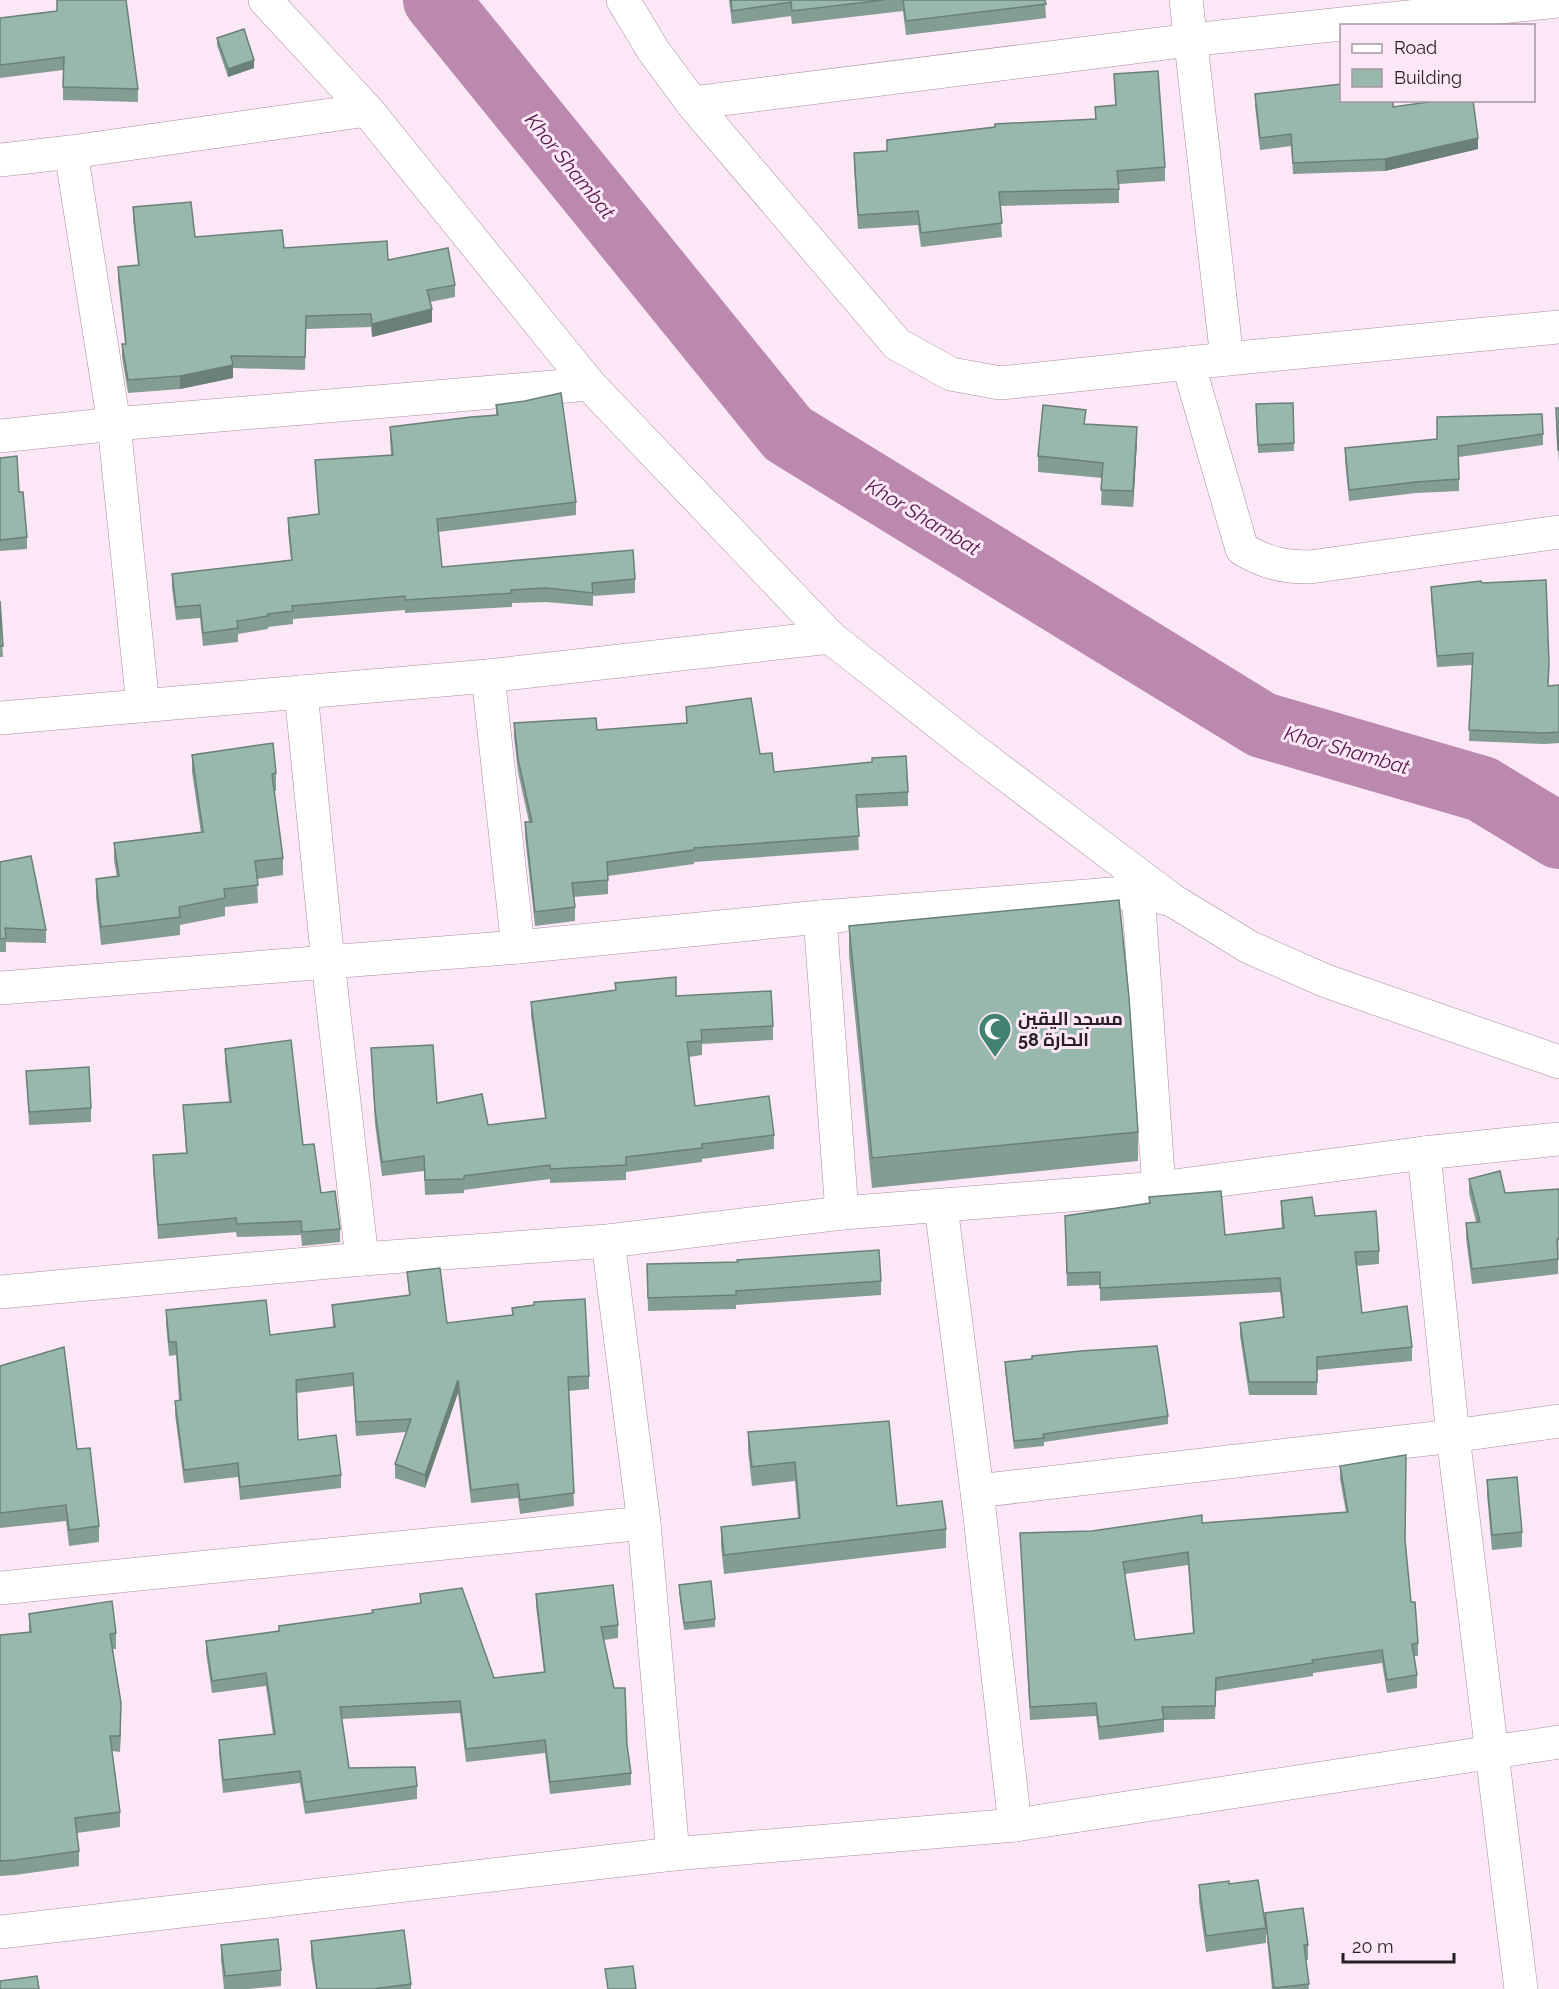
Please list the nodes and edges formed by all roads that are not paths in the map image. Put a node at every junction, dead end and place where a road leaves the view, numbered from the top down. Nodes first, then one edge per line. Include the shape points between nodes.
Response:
1 (265, 0) edge
2 (623, 0) edge
3 (1186, 0) edge
4 (1559, 1) edge
5 (1340, 24) edge
6 (1341, 24) edge
7 (1190, 40) junction
8 (692, 103) junction
9 (367, 110) junction
10 (71, 152) junction
11 (0, 160) edge
12 (1559, 327) edge
13 (1227, 359) junction
14 (1188, 363) junction
15 (589, 384) junction
16 (114, 424) junction
17 (0, 436) edge
18 (1559, 532) edge
19 (830, 637) junction
20 (488, 676) junction
21 (301, 692) junction
22 (143, 706) junction
23 (0, 718) edge
24 (1138, 892) junction
25 (1173, 900) junction
26 (820, 917) junction
27 (518, 946) junction
28 (328, 963) junction
29 (0, 988) edge
30 (1559, 1062) edge
31 (1559, 1139) edge
32 (1424, 1153) junction
33 (1159, 1188) junction
34 (941, 1206) junction
35 (842, 1213) junction
36 (608, 1241) junction
37 (362, 1259) junction
38 (0, 1292) edge
39 (1559, 1421) edge
40 (1453, 1436) junction
41 (977, 1491) junction
42 (644, 1523) junction
43 (0, 1588) edge
44 (1559, 1742) edge
45 (1493, 1751) junction
46 (1015, 1825) junction
47 (673, 1854) junction
48 (0, 1932) edge
49 (1521, 1989) edge

1 - 9 street
2 - 8 street via 652,50
3 - 7 street
4 - 6 street
5 - 7 street
7 - 8 street
7 - 13 street
8 - 14 street via 897,344 951,374 1000,383
9 - 10 street
9 - 15 street
10 - 11 street
10 - 16 street
12 - 13 street
13 - 14 street
14 - 18 street via 1242,549 1258,559 1287,567 1310,567
15 - 16 street
15 - 19 street
16 - 17 street
16 - 22 street
19 - 20 street
19 - 25 street via 976,753
20 - 21 street
20 - 27 street
21 - 22 street
21 - 28 street
22 - 23 street
24 - 25 street
24 - 26 street
24 - 33 street
25 - 30 street via 1249,947 1326,981
26 - 27 street
26 - 35 street
27 - 28 street
28 - 29 street
28 - 37 street
31 - 32 street
32 - 33 street
32 - 40 street
33 - 34 street
34 - 35 street
34 - 41 street
35 - 36 street
36 - 37 street
36 - 42 street
37 - 38 street
39 - 40 street
40 - 41 street
40 - 45 street
41 - 46 street
42 - 43 street
42 - 47 street
44 - 45 street
45 - 46 street
45 - 49 street
46 - 47 street
47 - 48 street

